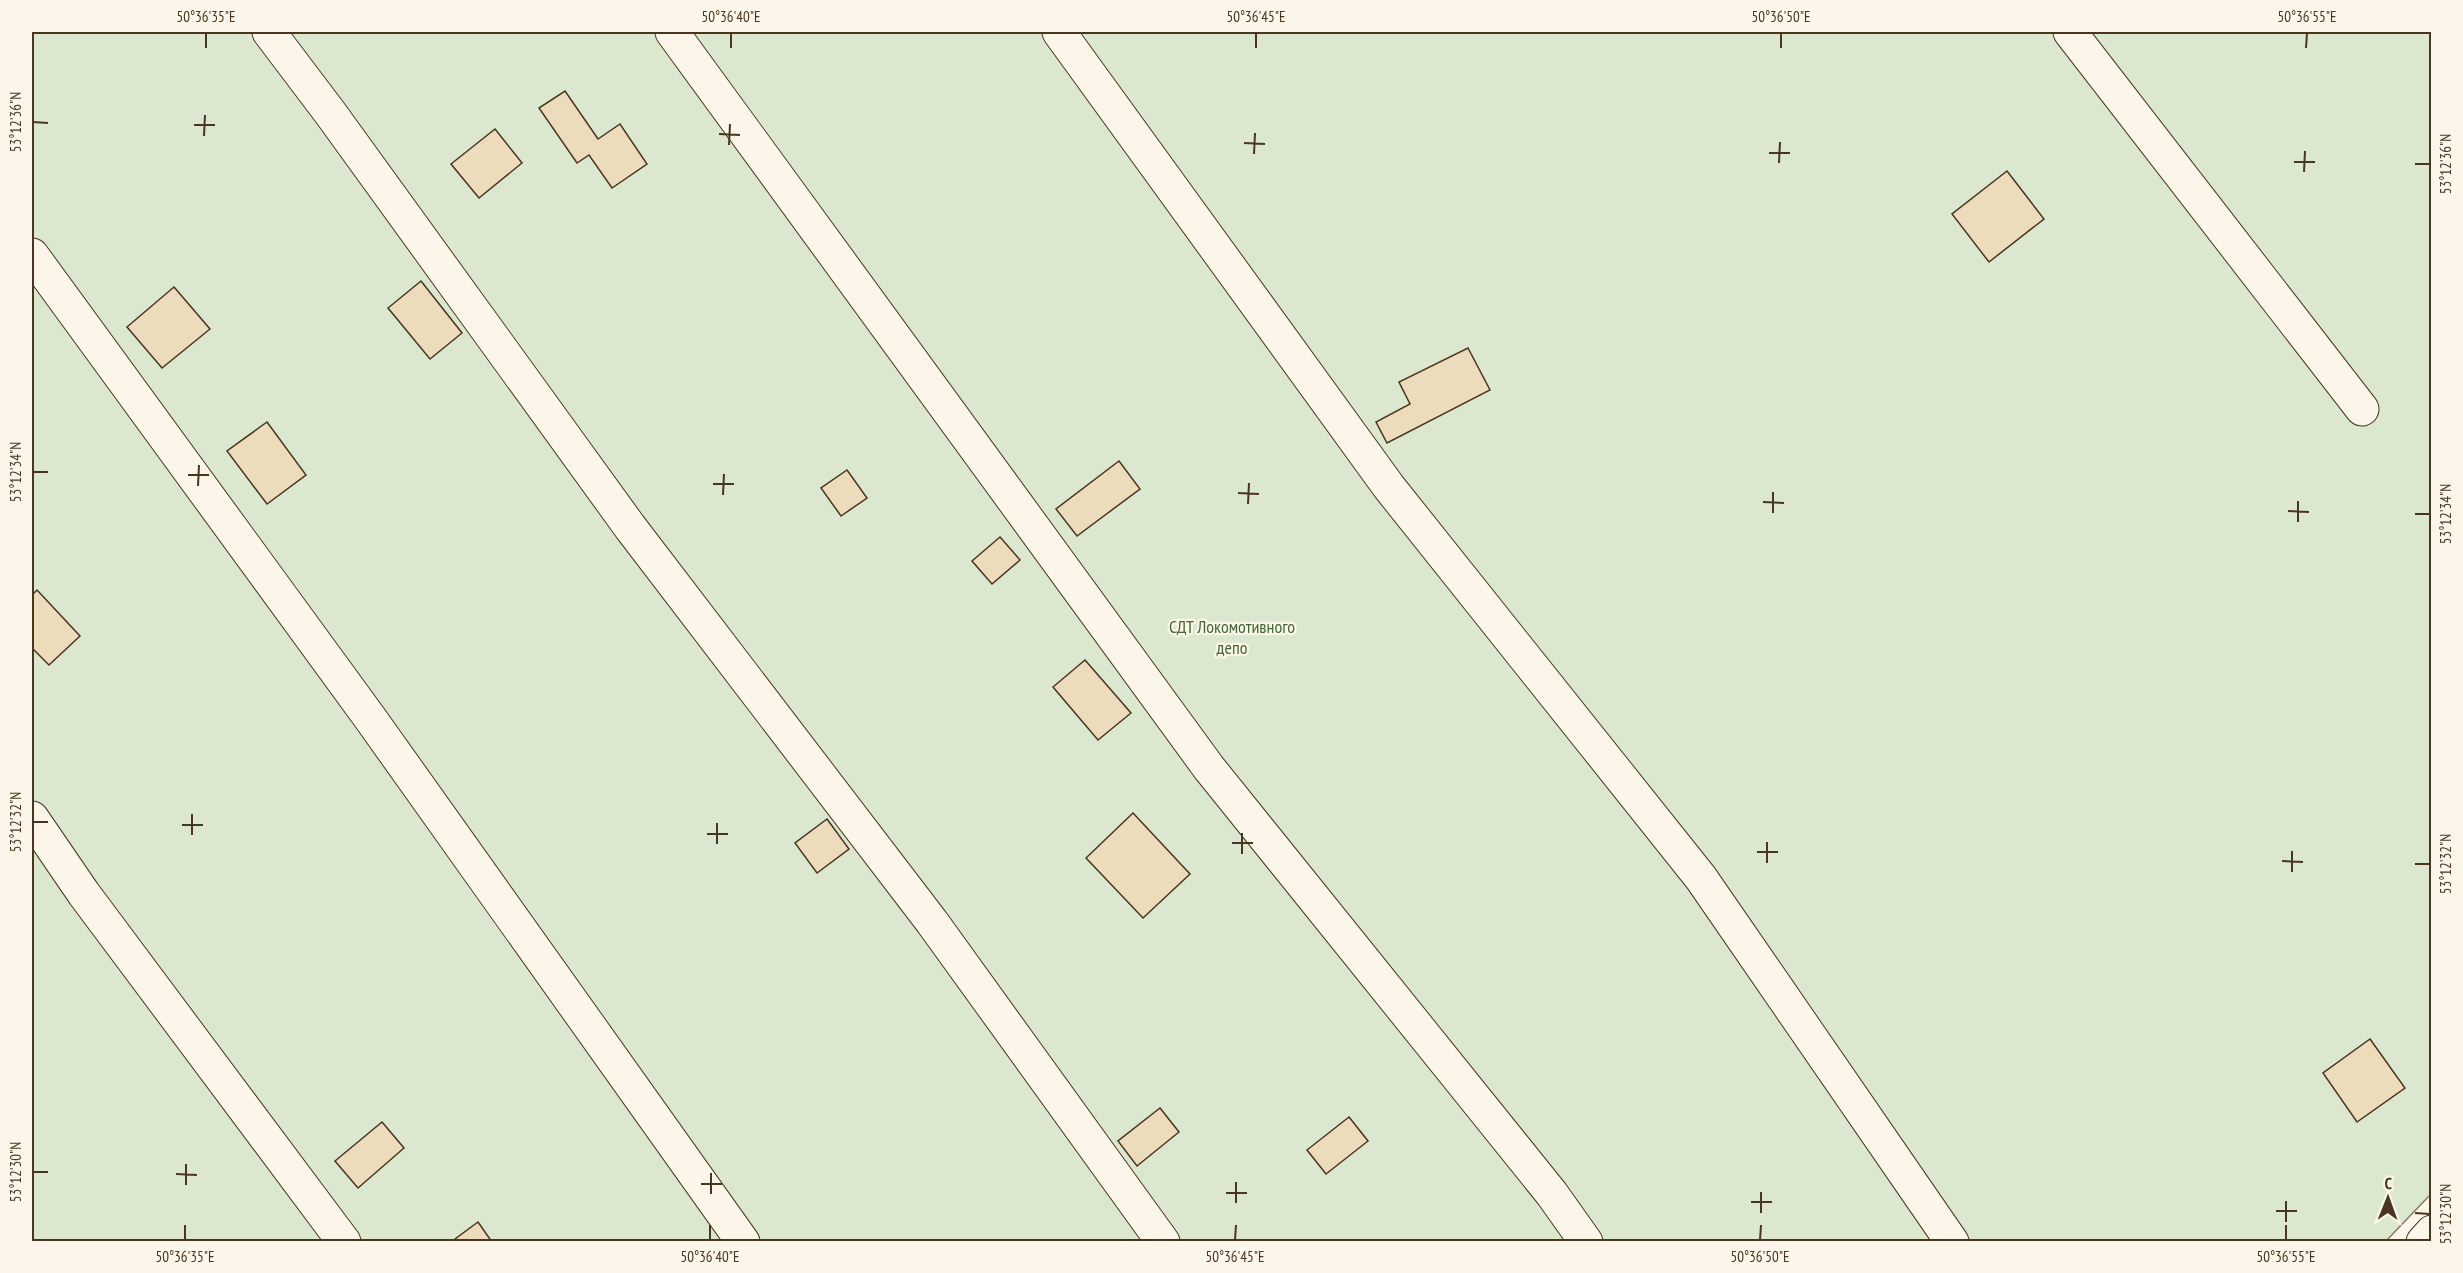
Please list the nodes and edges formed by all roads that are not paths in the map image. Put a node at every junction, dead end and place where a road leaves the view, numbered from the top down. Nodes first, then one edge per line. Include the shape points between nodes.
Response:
1 (269, 32) edge
2 (672, 32) edge
3 (1059, 32) edge
4 (2070, 32) edge
5 (32, 255) edge
6 (2362, 409) dead end
7 (32, 818) edge
8 (2432, 1232) edge
9 (344, 1242) edge
10 (743, 1242) edge
11 (1163, 1242) edge
12 (1586, 1242) edge
13 (1952, 1242) edge
14 (2423, 1242) edge

1 - 11 street via 630,527 932,922
2 - 12 street via 1209,768 1552,1194
3 - 13 street via 1389,487 1701,878
4 - 6 street
5 - 10 street via 377,727
7 - 9 street via 84,894
8 - 14 street

